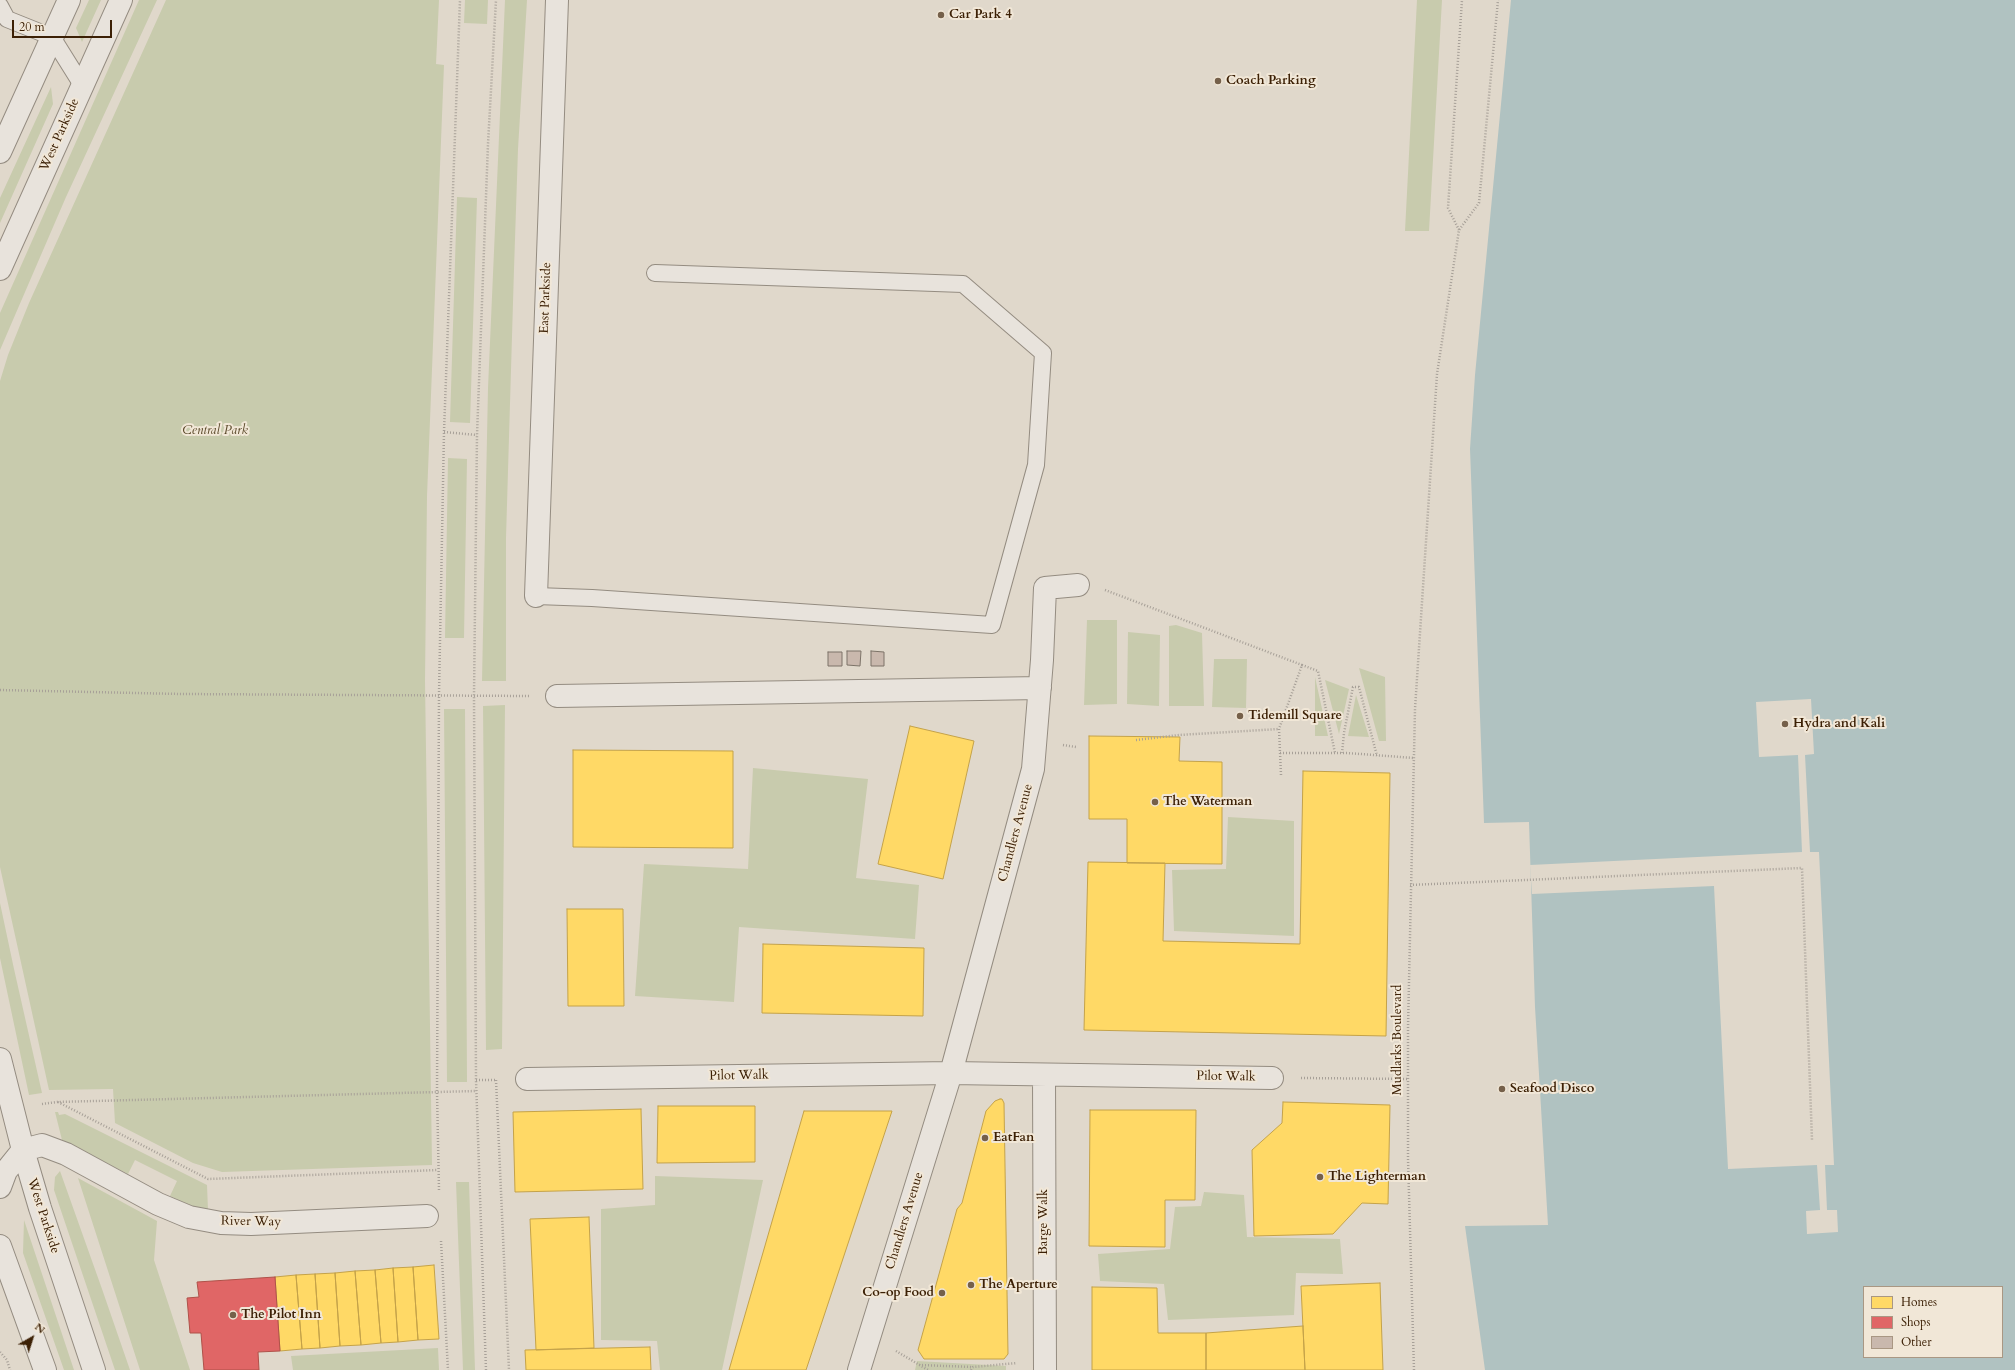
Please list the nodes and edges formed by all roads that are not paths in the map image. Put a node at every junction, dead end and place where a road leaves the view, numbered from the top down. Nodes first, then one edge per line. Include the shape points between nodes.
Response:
1 (69, 0) edge
2 (121, 0) edge
3 (557, 0) edge
4 (2, 15) edge
5 (52, 37) junction
6 (82, 85) junction
7 (0, 152) edge
8 (0, 269) edge
9 (655, 273) dead end
10 (1078, 585) road end
11 (536, 596) joint
12 (1040, 688) junction
13 (557, 696) dead end
14 (0, 1059) edge
15 (951, 1072) junction
16 (1044, 1074) junction
17 (1272, 1078) road end
18 (527, 1079) dead end
19 (23, 1150) junction
20 (0, 1187) edge
21 (427, 1216) dead end
22 (0, 1246) edge
23 (1044, 1365) edge
24 (45, 1370) edge
25 (94, 1370) edge
26 (859, 1370) edge

1 - 5 street
2 - 6 street, West Parkside
3 - 11 street, East Parkside
4 - 5 lane
5 - 6 lane
5 - 7 street
6 - 8 street, West Parkside
9 - 11 lane via 963,284 1043,353 1036,465 992,625
10 - 12 street, Chandlers Avenue via 1045,588
12 - 13 street
12 - 15 street, Chandlers Avenue via 1033,769
14 - 19 street, West Parkside
15 - 16 street
15 - 18 street, Pilot Walk
15 - 26 street, Chandlers Avenue
16 - 17 street, Pilot Walk
16 - 23 street, Barge Walk
19 - 20 street via 6,1171
19 - 21 street, River Way via 42,1145 66,1154 158,1204 189,1217 221,1224
19 - 25 street, West Parkside
22 - 24 street

